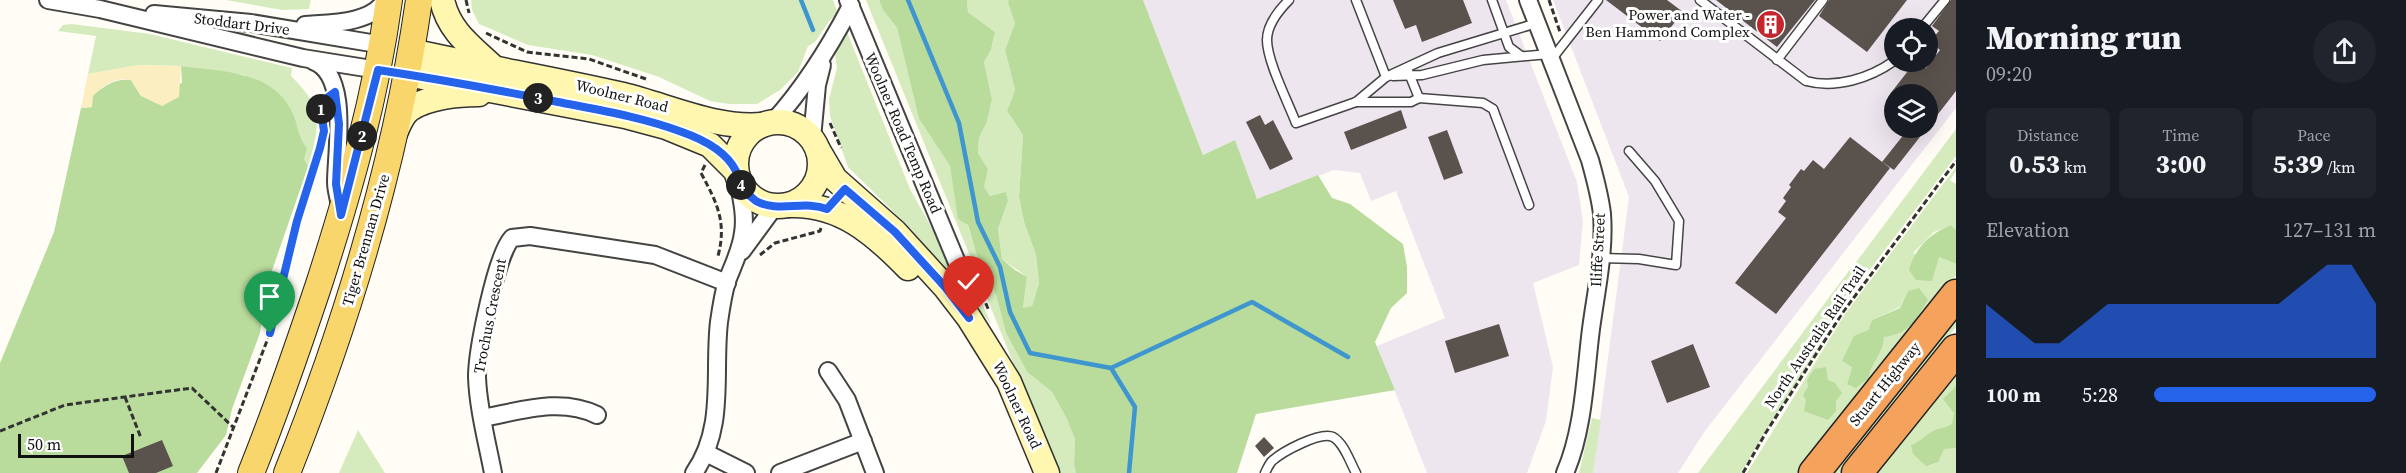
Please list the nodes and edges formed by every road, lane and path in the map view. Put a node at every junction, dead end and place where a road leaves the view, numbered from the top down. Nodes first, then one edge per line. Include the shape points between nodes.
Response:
1 (48, 0) edge
2 (387, 0) edge
3 (420, 0) edge
4 (442, 0) edge
5 (466, 0) edge
6 (1289, 0) edge
7 (1356, 0) edge
8 (1492, 0) edge
9 (1528, 0) edge
10 (1549, 0) edge
11 (1591, 0) edge
12 (1598, 0) edge
13 (1700, 0) edge
14 (1823, 0) edge
15 (1945, 0) edge
16 (850, 3) edge
17 (100, 9) junction
18 (1584, 18) junction
19 (1930, 18) edge
20 (472, 20) dead end
21 (1537, 23) junction
22 (277, 27) junction
23 (479, 28) dead end
24 (1504, 34) junction
25 (1564, 44) junction
26 (830, 45) junction
27 (1521, 56) junction
28 (1550, 57) junction
29 (303, 58) junction
30 (381, 58) junction
31 (1777, 60) junction
32 (409, 63) junction
33 (1884, 66) edge
34 (1409, 71) junction
35 (1386, 76) junction
36 (499, 80) junction
37 (656, 83) dead end
38 (1419, 98) junction
39 (1356, 102) junction
40 (814, 107) junction
41 (767, 124) junction
42 (395, 133) junction
43 (322, 140) dead end
44 (824, 146) junction
45 (713, 147) junction
46 (1629, 151) dead end
47 (1956, 161) edge
48 (737, 175) junction
49 (1529, 205) dead end
50 (782, 206) junction
51 (827, 209) junction
52 (341, 215) junction
53 (718, 256) dead end
54 (1600, 258) junction
55 (958, 265) dead end
56 (730, 275) junction
57 (1956, 295) edge
58 (1956, 350) edge
59 (828, 371) dead end
60 (125, 397) junction
61 (597, 415) dead end
62 (483, 418) junction
63 (234, 428) junction
64 (0, 431) edge
65 (141, 438) dead end
66 (862, 441) junction
67 (706, 453) junction
68 (216, 473) edge
69 (251, 473) edge
70 (287, 473) edge
71 (493, 473) edge
72 (694, 473) edge
73 (746, 473) edge
74 (780, 473) edge
75 (875, 473) edge
76 (1034, 473) edge
77 (1047, 473) edge
78 (1265, 473) edge
79 (1356, 473) edge
80 (1565, 473) edge
81 (1743, 473) edge
82 (1814, 473) edge
83 (1857, 473) edge

1 - 17 street, Stoddart Drive
2 - 22 street via 364,16
2 - 30 main road, Tiger Brennan Drive
3 - 32 main road, Tiger Brennan Drive
4 - 36 main road via 454,30
5 - 20 path
6 - 39 lane via 1274,17 1267,38 1296,123
7 - 35 lane
8 - 24 lane
9 - 21 street, Iliffe Street
10 - 25 path
11 - 18 lane
12 - 18 lane
13 - 31 lane
14 - 31 lane
15 - 19 lane
16 - 26 street
16 - 55 street, Woolner Road Temp Road
17 - 22 street, Stoddart Drive
17 - 29 street, Stoddart Drive
18 - 25 lane
21 - 24 lane
21 - 28 street, Iliffe Street
22 - 30 street, Stoddart Drive
23 - 37 path via 527,52 589,59
24 - 27 lane via 1509,47
24 - 34 lane via 1438,53
25 - 28 lane
26 - 40 street via 819,74
26 - 41 street via 803,87
27 - 28 lane
27 - 34 lane via 1448,69
28 - 54 street, Iliffe Street via 1598,187 1602,215
29 - 30 street, Stoddart Drive
29 - 52 street via 322,66 334,88 339,124 336,184
30 - 32 main road
30 - 52 main road, Tiger Brennan Drive
31 - 33 lane via 1803,79 1825,84 1860,78
32 - 36 main road, Woolner Road
32 - 42 main road, Tiger Brennan Drive
34 - 35 lane
34 - 38 lane
35 - 39 lane
36 - 41 main road, Woolner Road via 624,95 740,126
36 - 42 main road via 418,106 405,114
36 - 45 main road, Woolner Road via 684,132
38 - 39 lane via 1411,102
38 - 49 lane via 1483,103 1492,109
40 - 44 street
40 - 44 path via 825,111
41 - 44 main road via 784,122 798,127
41 - 48 main road via 741,143 736,155
42 - 70 main road, Tiger Brennan Drive via 368,242 318,396
43 - 63 path via 270,333
44 - 50 main road via 816,182 806,196
44 - 77 main road, Woolner Road via 836,179 895,232 969,318 1009,382
45 - 48 main road, Woolner Road
45 - 53 path via 701,173 721,213 723,240
46 - 54 lane via 1655,181 1679,221 1676,265
47 - 81 path, North Australia Rail Trail via 1839,319
48 - 50 main road via 755,200
48 - 56 street via 744,225
50 - 51 main road, Woolner Road via 814,205
50 - 56 street via 746,246
51 - 56 path via 820,231 775,243 747,273
51 - 76 main road, Woolner Road via 862,228 895,255 956,325 994,384
52 - 69 main road, Tiger Brennan Drive via 288,378
54 - 80 street, Iliffe Street via 1577,436
56 - 62 street, Trochus Crescent via 634,251 530,236 512,238 502,252 479,361
56 - 67 street via 719,322 717,409
57 - 82 highway, Stuart Highway
58 - 83 highway
59 - 66 street via 847,400
60 - 63 path via 192,388
60 - 64 path via 65,405
60 - 65 path
61 - 62 street via 563,406
62 - 71 street, Trochus Crescent
63 - 68 path
66 - 74 street
66 - 75 street
67 - 72 street
67 - 73 street
78 - 79 lane via 1273,460 1312,439 1331,436 1338,441

